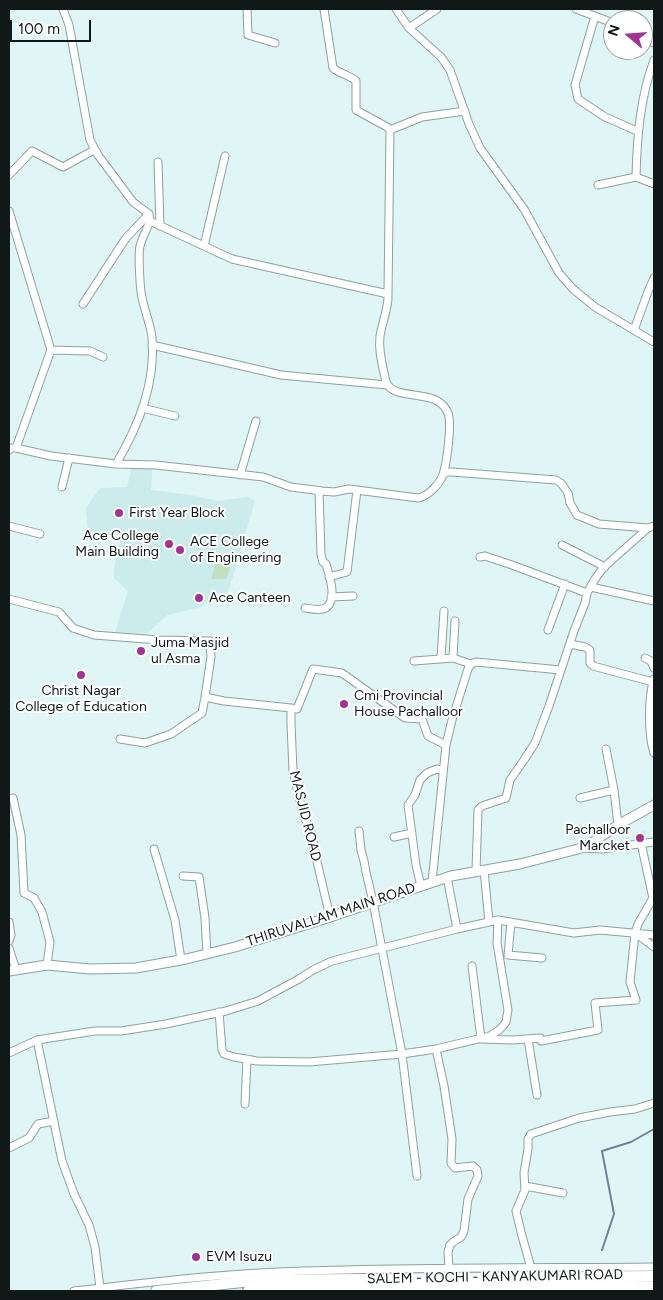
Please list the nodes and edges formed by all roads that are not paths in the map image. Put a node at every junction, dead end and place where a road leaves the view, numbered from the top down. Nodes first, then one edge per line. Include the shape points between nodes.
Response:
1 (63, 9) edge
2 (247, 9) edge
3 (324, 9) edge
4 (396, 9) edge
5 (437, 9) edge
6 (576, 9) edge
7 (595, 16) junction
8 (603, 19) edge
9 (409, 28) junction
10 (275, 43) dead end
11 (654, 60) edge
12 (465, 111) junction
13 (390, 130) junction
14 (638, 131) junction
15 (93, 153) junction
16 (225, 156) dead end
17 (158, 162) dead end
18 (9, 174) edge
19 (636, 177) junction
20 (654, 184) edge
21 (598, 185) dead end
22 (9, 211) edge
23 (149, 218) junction
24 (160, 226) junction
25 (204, 246) junction
26 (654, 278) edge
27 (388, 294) junction
28 (83, 304) dead end
29 (634, 330) junction
30 (654, 342) edge
31 (152, 345) junction
32 (51, 350) junction
33 (103, 357) dead end
34 (387, 385) junction
35 (142, 408) junction
36 (175, 416) dead end
37 (256, 421) dead end
38 (11, 449) edge
39 (69, 458) junction
40 (116, 464) junction
41 (444, 474) junction
42 (240, 475) junction
43 (62, 487) dead end
44 (357, 490) junction
45 (319, 491) junction
46 (9, 526) edge
47 (651, 527) edge
48 (40, 534) dead end
49 (562, 545) dead end
50 (480, 557) dead end
51 (605, 567) junction
52 (329, 578) junction
53 (565, 584) junction
54 (589, 590) junction
55 (352, 596) dead end
56 (331, 597) junction
57 (9, 599) edge
58 (654, 601) edge
59 (305, 608) dead end
60 (444, 610) dead end
61 (455, 621) dead end
62 (548, 630) dead end
63 (570, 644) junction
64 (453, 658) junction
65 (645, 658) dead end
66 (441, 659) junction
67 (414, 661) dead end
68 (470, 664) junction
69 (654, 668) edge
70 (561, 670) junction
71 (654, 681) edge
72 (205, 697) junction
73 (292, 708) junction
74 (120, 739) dead end
75 (446, 745) junction
76 (606, 749) dead end
77 (654, 752) edge
78 (443, 770) junction
79 (614, 790) junction
80 (12, 798) dead end
81 (580, 798) dead end
82 (654, 803) edge
83 (618, 825) junction
84 (359, 831) dead end
85 (412, 833) junction
86 (394, 837) dead end
87 (654, 842) edge
88 (641, 843) junction
89 (154, 848) dead end
90 (581, 848) junction
91 (480, 871) junction
92 (183, 876) dead end
93 (447, 877) junction
94 (432, 882) junction
95 (421, 886) junction
96 (373, 902) junction
97 (330, 917) junction
98 (498, 920) junction
99 (9, 922) edge
100 (489, 922) junction
101 (511, 922) junction
102 (457, 929) junction
103 (635, 933) junction
104 (654, 935) edge
105 (9, 941) edge
106 (654, 947) edge
107 (9, 948) edge
108 (381, 948) junction
109 (208, 954) junction
110 (542, 958) dead end
111 (181, 960) junction
112 (47, 965) junction
113 (472, 966) dead end
114 (13, 970) edge
115 (219, 1012) junction
116 (481, 1039) junction
117 (528, 1039) junction
118 (37, 1040) junction
119 (436, 1049) junction
120 (9, 1053) edge
121 (402, 1054) junction
122 (247, 1060) junction
123 (537, 1095) dead end
124 (654, 1103) edge
125 (245, 1104) dead end
126 (54, 1121) junction
127 (9, 1148) edge
128 (417, 1176) dead end
129 (525, 1186) junction
130 (563, 1193) dead end
131 (654, 1267) edge
132 (449, 1268) junction
133 (531, 1268) junction
134 (654, 1276) edge
135 (654, 1286) edge
136 (100, 1288) junction
137 (74, 1291) edge
138 (156, 1291) edge
139 (248, 1291) edge

1 - 15 street via 71,35
2 - 10 street via 248,35
3 - 13 street via 333,68 356,81 356,110
4 - 9 street
5 - 9 street
6 - 7 street
7 - 8 street
7 - 14 street via 575,84 578,99 605,117
9 - 12 street via 446,62
11 - 14 street via 644,93
12 - 13 street via 422,117
12 - 29 street via 480,148 524,209 559,273 595,307
13 - 27 street
14 - 19 street
15 - 18 street via 62,167 32,150
15 - 23 street
16 - 25 street
17 - 24 street
19 - 20 street
19 - 21 street
22 - 32 street
23 - 24 street
23 - 28 street via 126,238
23 - 31 street via 140,252 141,292
24 - 25 street
25 - 27 street via 232,259
26 - 29 street
27 - 34 street via 380,345
29 - 30 street
31 - 34 street via 282,375
31 - 35 street via 152,377
32 - 33 street via 90,351
32 - 38 street
34 - 41 street via 393,391 434,399 444,406 450,426
35 - 36 street
35 - 40 street via 128,445
37 - 42 street
38 - 39 street
39 - 40 street
39 - 43 street
40 - 42 street via 156,465
41 - 44 street via 435,488 418,498
41 - 47 street via 556,480 568,493 577,515 599,524
42 - 45 street via 263,477 291,487
44 - 45 street
44 - 52 street via 347,572
45 - 52 street via 321,555
46 - 48 street
47 - 51 street
49 - 51 street
50 - 53 street
51 - 54 street
52 - 56 street
53 - 54 street
53 - 62 street
54 - 58 street
54 - 63 street
55 - 56 street
56 - 59 street via 324,609
57 - 72 street via 59,612 73,628 94,635 210,641 211,658
60 - 66 street
61 - 64 street
63 - 70 street
63 - 71 street via 590,650 593,666
64 - 66 street
64 - 68 street
65 - 69 street
66 - 67 street
68 - 70 street via 482,662
68 - 75 street
70 - 91 street via 534,743 510,780 506,798 478,810
71 - 77 street via 650,717
72 - 73 street
72 - 74 street via 202,713 172,734 145,744
73 - 75 street via 297,709 313,669 342,674 405,718 422,719 428,736
73 - 97 street, MASJID ROAD via 293,772 303,814 312,834
75 - 78 street
76 - 79 street
78 - 85 street via 427,773 420,780 408,806
78 - 94 street
79 - 81 street
79 - 83 street
80 - 112 street via 21,834 24,892 34,898 42,912 50,942
82 - 83 main road, THIRUVALLAM MAIN ROAD
83 - 90 main road, THIRUVALLAM MAIN ROAD
84 - 96 street
85 - 86 street
85 - 95 street
87 - 88 street
88 - 90 street via 602,849
88 - 103 street via 653,898
89 - 111 street via 175,920
90 - 91 main road, THIRUVALLAM MAIN ROAD
91 - 93 main road, THIRUVALLAM MAIN ROAD
91 - 100 street
92 - 109 street via 199,877
93 - 94 main road, THIRUVALLAM MAIN ROAD
93 - 102 street
94 - 95 main road, THIRUVALLAM MAIN ROAD
95 - 96 main road, THIRUVALLAM MAIN ROAD
96 - 97 main road, THIRUVALLAM MAIN ROAD
96 - 108 street
97 - 109 main road, THIRUVALLAM MAIN ROAD
98 - 100 street
98 - 101 street
98 - 116 street via 497,943 507,1017 499,1030
99 - 105 street
100 - 102 street
101 - 103 street via 574,933 600,930
101 - 110 street via 508,955
102 - 108 street
103 - 104 street
103 - 106 street
103 - 117 street via 630,982 636,1000 595,1003 598,1030 541,1041 540,1038
107 - 114 street
108 - 115 street via 332,961 258,1001
108 - 121 street
109 - 111 main road, THIRUVALLAM MAIN ROAD
111 - 112 main road, THIRUVALLAM MAIN ROAD via 136,968 90,969
112 - 114 main road, THIRUVALLAM MAIN ROAD
113 - 116 street
115 - 118 street via 157,1026
115 - 122 street via 224,1054
116 - 117 street
116 - 119 street
117 - 123 street
118 - 120 street
118 - 126 street
119 - 121 street
119 - 132 street via 449,1113 451,1164 455,1168 473,1166 478,1176 468,1199 462,1238 453,1242 448,1252
121 - 122 street via 309,1062
121 - 128 street
122 - 125 street
124 - 129 street via 579,1118 531,1134 528,1138
126 - 127 street via 38,1124 29,1138
126 - 136 street via 62,1160 89,1225
129 - 130 street
129 - 133 street via 517,1216
131 - 133 street
132 - 133 street
132 - 136 street via 278,1272
134 - 138 highway, SALEM - KOCHI - KANYAKUMARI ROAD via 262,1280
135 - 139 highway, SALEM - KOCHI - KANYAKUMARI ROAD
136 - 137 street

